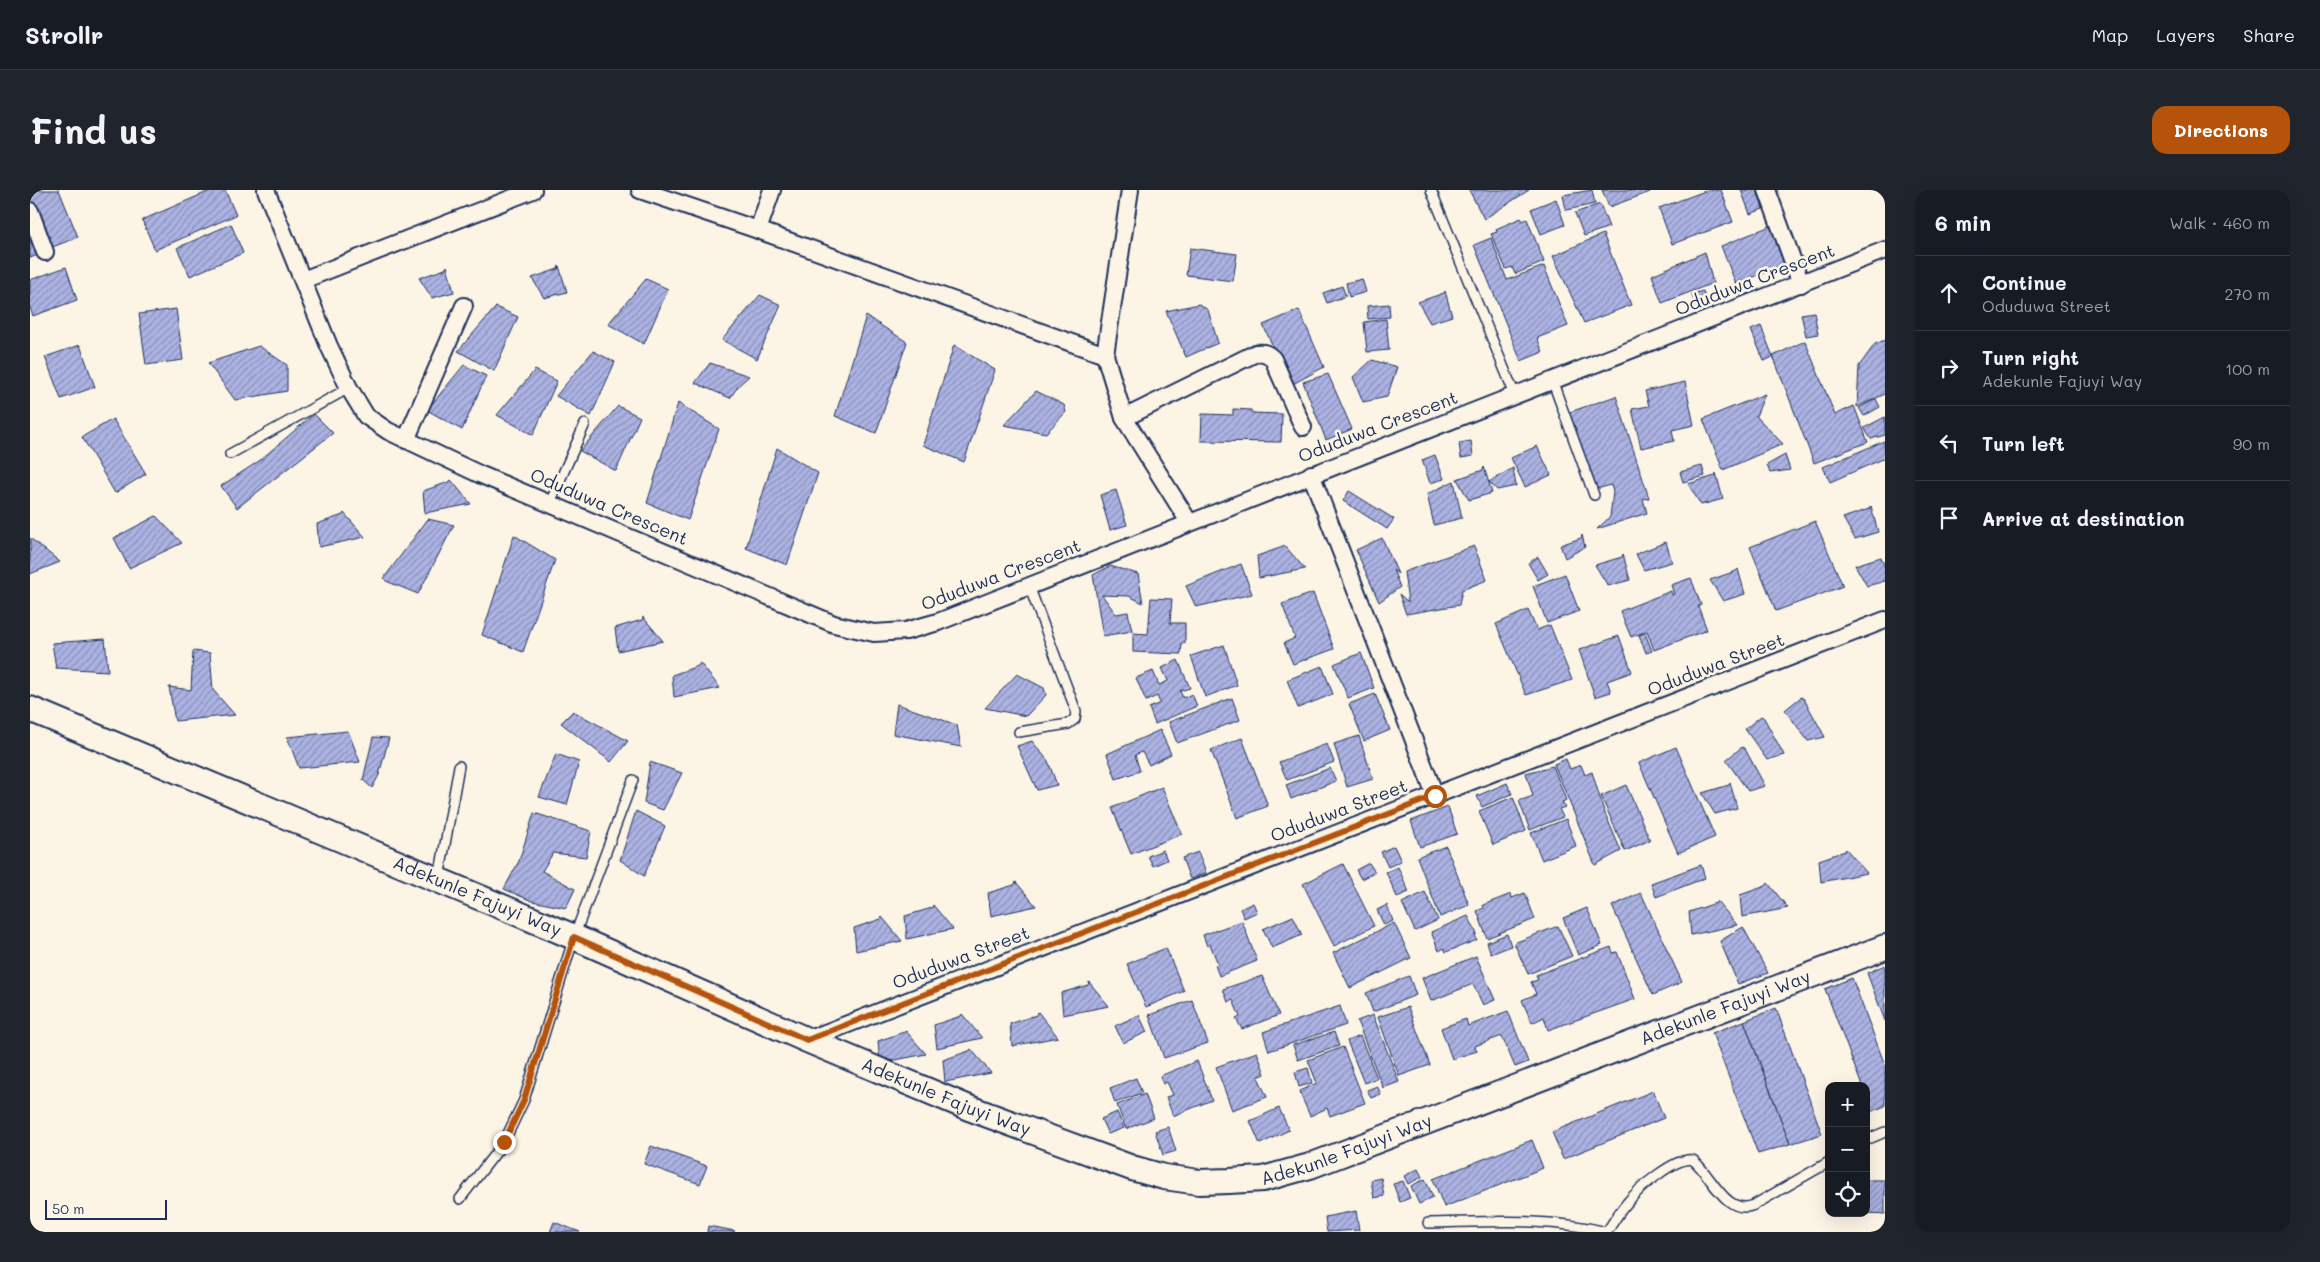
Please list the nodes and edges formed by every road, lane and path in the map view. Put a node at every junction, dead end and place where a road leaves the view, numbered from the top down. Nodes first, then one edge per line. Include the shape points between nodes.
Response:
1 (266, 190) edge
2 (533, 190) edge
3 (640, 190) edge
4 (772, 190) edge
5 (1130, 190) edge
6 (1431, 190) edge
7 (1767, 190) edge
8 (30, 211) edge
9 (758, 230) junction
10 (1885, 250) edge
11 (44, 252) dead end
12 (303, 280) junction
13 (1801, 284) junction
14 (464, 306) dead end
15 (1105, 355) junction
16 (1552, 380) junction
17 (349, 388) junction
18 (1514, 395) junction
19 (1124, 418) junction
20 (584, 424) dead end
21 (1304, 427) dead end
22 (406, 440) junction
23 (230, 454) dead end
24 (1311, 474) junction
25 (1594, 495) dead end
26 (549, 505) junction
27 (1189, 522) junction
28 (1029, 586) junction
29 (1885, 620) edge
30 (30, 709) edge
31 (1019, 732) dead end
32 (459, 766) dead end
33 (633, 780) dead end
34 (1435, 796) junction
35 (438, 881) junction
36 (574, 937) junction
37 (1885, 948) edge
38 (807, 1040) junction
39 (1885, 1132) edge
40 (1870, 1138) edge
41 (1825, 1164) edge
42 (460, 1199) dead end
43 (1428, 1223) dead end

1 - 12 street, Oduduwa Crescent
2 - 12 street
3 - 9 street
4 - 9 street
5 - 15 street
6 - 18 lane
7 - 13 street
8 - 11 street
9 - 15 street
10 - 13 street, Oduduwa Crescent
12 - 17 street, Oduduwa Crescent
13 - 16 street, Oduduwa Crescent
14 - 22 street
15 - 19 street
16 - 18 street, Oduduwa Crescent
16 - 25 lane
17 - 22 street, Oduduwa Crescent via 366,416
17 - 23 lane
18 - 24 street, Oduduwa Crescent
19 - 21 street via 1262,352 1273,359
19 - 27 street
20 - 26 lane
22 - 26 street, Oduduwa Crescent
24 - 27 street, Oduduwa Crescent
24 - 34 street
26 - 28 street, Oduduwa Crescent via 834,624 874,633 906,631 938,622
27 - 28 street, Oduduwa Crescent
28 - 31 lane via 1076,711 1075,719 1068,724
29 - 34 street, Oduduwa Street
30 - 35 street, Adekunle Fajuyi Way
32 - 35 lane
33 - 36 lane
34 - 38 street, Oduduwa Street
35 - 36 street, Adekunle Fajuyi Way
36 - 38 street, Adekunle Fajuyi Way
36 - 42 lane via 524,1100 504,1142
37 - 38 street, Adekunle Fajuyi Way via 1310,1166 1263,1179 1199,1182 1132,1168 969,1108
39 - 40 lane
41 - 43 lane via 1754,1205 1742,1208 1728,1201 1702,1167 1693,1160 1682,1161 1669,1166 1628,1202 1607,1232 1536,1221

